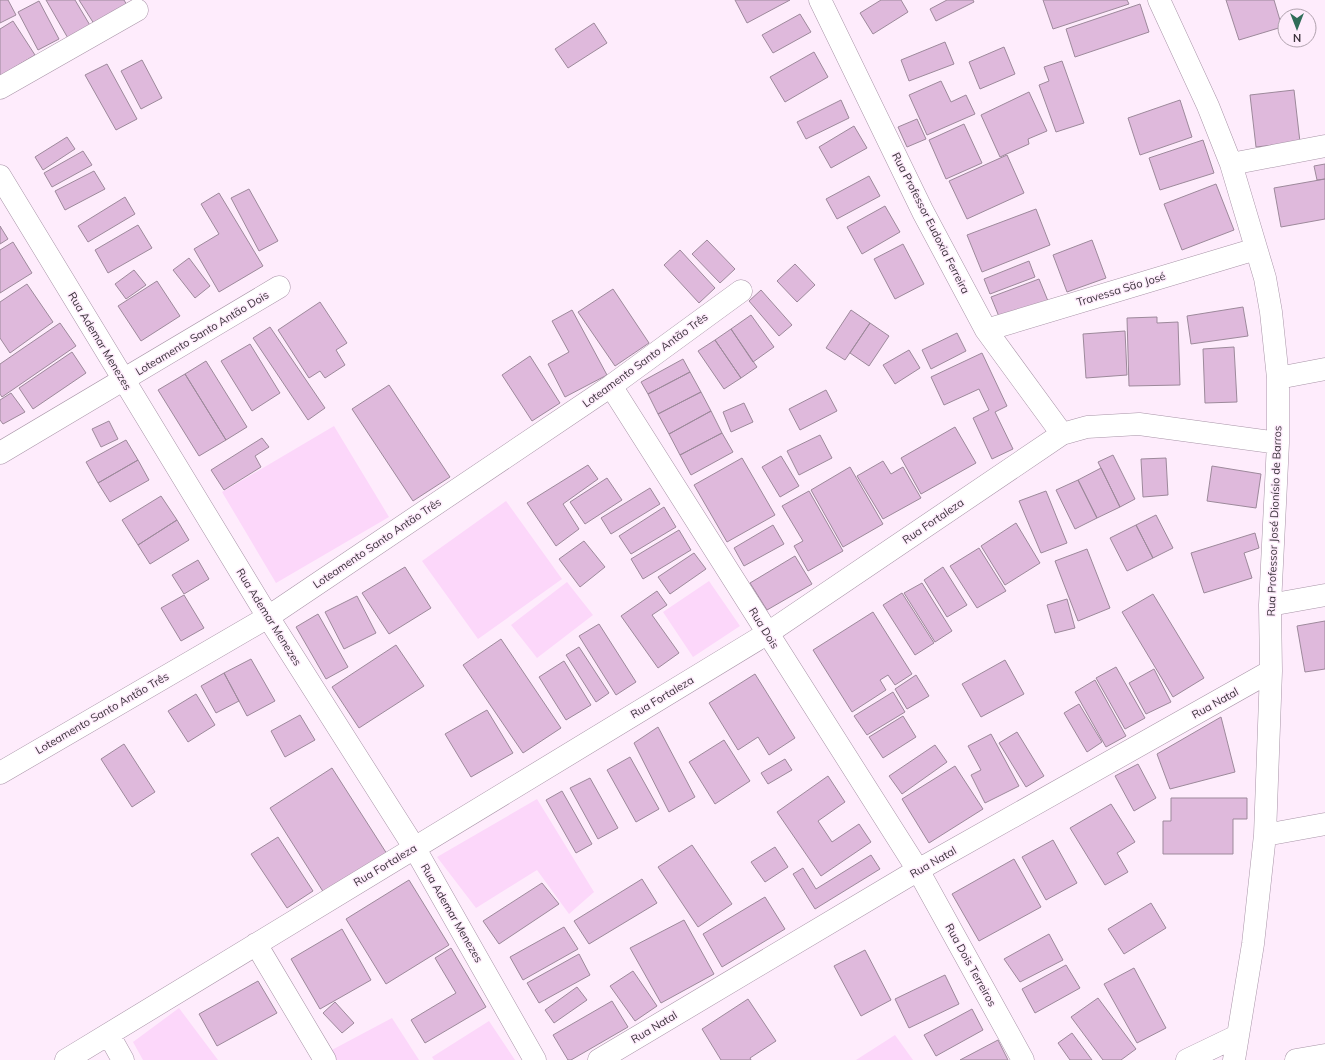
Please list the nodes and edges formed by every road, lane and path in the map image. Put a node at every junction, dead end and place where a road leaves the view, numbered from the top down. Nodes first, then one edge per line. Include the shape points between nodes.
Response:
1 (820, 0) edge
2 (1159, 0) edge
3 (137, 10) dead end
4 (0, 88) edge
5 (1325, 146) edge
6 (1231, 164) junction
7 (0, 176) edge
8 (1256, 249) junction
9 (280, 287) dead end
10 (741, 291) dead end
11 (986, 330) junction
12 (1325, 369) edge
13 (1278, 378) junction
14 (124, 380) junction
15 (611, 386) junction
16 (1062, 434) junction
17 (1278, 443) junction
18 (0, 453) edge
19 (1325, 595) edge
20 (1270, 605) junction
21 (268, 617) junction
22 (768, 633) junction
23 (1271, 671) junction
24 (0, 773) edge
25 (1325, 824) edge
26 (1265, 835) junction
27 (414, 847) junction
28 (918, 870) junction
29 (256, 944) junction
30 (109, 1034) junction
31 (1237, 1036) junction
32 (1325, 1055) edge
33 (66, 1060) edge
34 (124, 1060) edge
35 (325, 1060) edge
36 (535, 1060) edge
37 (599, 1060) edge
38 (1023, 1060) edge
39 (1188, 1060) edge
40 (1234, 1060) edge
41 (1296, 1060) edge

1 - 11 street, Rua Professor Eudoxia Ferreira via 923,212
2 - 6 street, Rua Professor José Dionísio de Barros via 1208,106
3 - 4 street
5 - 6 street
6 - 8 street, Rua Professor José Dionísio de Barros
7 - 14 street, Rua Ademar Menezes
8 - 11 street, Travessa São José
8 - 13 street, Rua Professor José Dionísio de Barros via 1265,278
9 - 14 street, Loteamento Santo Antão Dois
10 - 15 street, Loteamento Santo Antão Três
11 - 16 street, Rua Professor Eudoxia Ferreira
12 - 13 street
13 - 17 street, Rua Professor José Dionísio de Barros
14 - 18 street, Loteamento Santo Antão Dois
14 - 21 street, Rua Ademar Menezes
15 - 21 street, Loteamento Santo Antão Três
15 - 22 street, Rua Dois
16 - 17 street, Rua Fortaleza via 1087,427 1138,424
16 - 22 street, Rua Fortaleza
17 - 20 street, Rua Professor José Dionísio de Barros
19 - 20 street
20 - 23 street, Rua Professor José Dionísio de Barros
21 - 24 street, Loteamento Santo Antão Três
21 - 27 street, Rua Ademar Menezes
22 - 27 street, Rua Fortaleza
22 - 28 street, Rua Dois
23 - 26 street, Rua Professor José Dionísio de Barros
23 - 28 street, Rua Natal
25 - 26 street
26 - 31 street, Rua Professor José Dionísio de Barros via 1253,944
27 - 29 street, Rua Fortaleza
27 - 36 street, Rua Ademar Menezes
28 - 37 street, Rua Natal
28 - 38 street, Rua Dois Terreiros
29 - 30 street, Rua Fortaleza
29 - 35 street
30 - 33 street, Rua Fortaleza
30 - 34 street
31 - 39 street
31 - 40 street, Rua Professor José Dionísio de Barros
32 - 41 street

